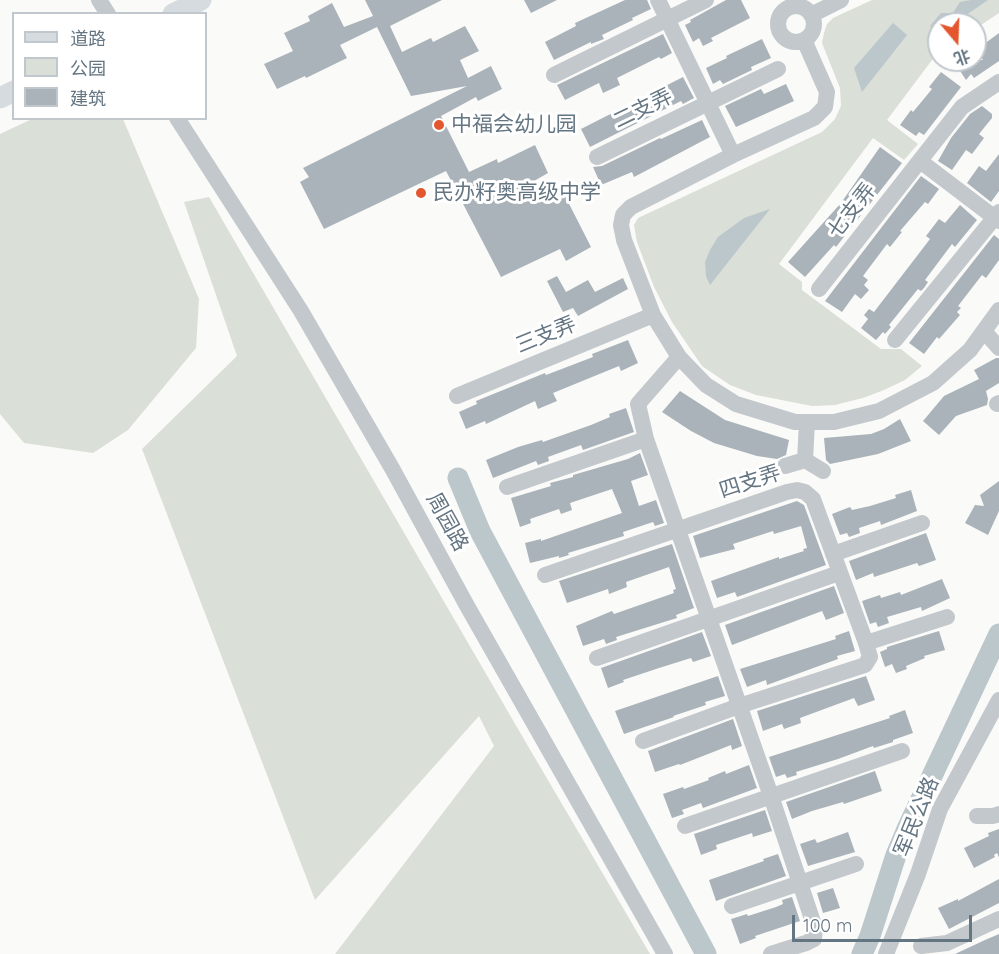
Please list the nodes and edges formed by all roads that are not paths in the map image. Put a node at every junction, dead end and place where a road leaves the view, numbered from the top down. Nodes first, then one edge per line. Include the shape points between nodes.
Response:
1 (201, 0) edge
2 (658, 0) edge
3 (706, 0) edge
4 (841, 0) edge
5 (788, 4) edge
6 (177, 12) edge
7 (811, 15) junction
8 (668, 18) junction
9 (804, 40) junction
10 (778, 69) dead end
11 (554, 75) dead end
12 (999, 82) edge
13 (708, 103) junction
14 (178, 120) edge
15 (733, 155) junction
16 (597, 157) dead end
17 (920, 161) junction
18 (998, 217) edge
19 (819, 289) dead end
20 (999, 310) edge
21 (653, 315) junction
22 (984, 331) junction
23 (895, 340) dead end
24 (999, 348) edge
25 (679, 357) junction
26 (457, 396) dead end
27 (807, 422) junction
28 (646, 439) junction
29 (805, 460) junction
30 (785, 465) dead end
31 (823, 471) dead end
32 (507, 488) dead end
33 (922, 523) dead end
34 (677, 529) junction
35 (833, 554) junction
36 (839, 573) junction
37 (545, 575) dead end
38 (947, 617) dead end
39 (708, 620) junction
40 (866, 643) junction
41 (597, 658) dead end
42 (999, 700) edge
43 (739, 706) junction
44 (643, 741) dead end
45 (902, 751) dead end
46 (771, 796) junction
47 (999, 814) edge
48 (977, 816) dead end
49 (685, 826) dead end
50 (855, 864) dead end
51 (799, 884) junction
52 (732, 906) dead end
53 (999, 919) edge
54 (921, 946) dead end
55 (665, 954) edge
56 (771, 954) edge
57 (886, 954) edge

1 - 6 main road
2 - 8 street, 二支弄
3 - 8 street
4 - 7 street
5 - 7 street via 806,9
5 - 9 street via 779,17 780,33 787,40
7 - 9 street via 813,28
8 - 11 street
8 - 13 street, 二支弄
9 - 15 street via 827,92 825,107 814,118
10 - 13 street, 二支弄
12 - 17 street, 七支弄 via 962,107
13 - 15 street, 二支弄
13 - 16 street, 二支弄
14 - 55 street, 周园路 via 301,311
15 - 21 street via 631,207 623,215 624,240
17 - 18 street
17 - 19 street, 七支弄
18 - 23 street
20 - 22 street
21 - 25 street
21 - 26 street, 三支弄
22 - 24 street
22 - 27 street via 970,350 933,383 915,393 879,411 834,422
25 - 27 street via 706,385 736,404
25 - 28 street via 638,404
27 - 29 street
28 - 32 street
28 - 34 street
29 - 30 street
29 - 31 street
33 - 35 street
34 - 35 street, 四支弄 via 797,490 813,499
34 - 37 street, 四支弄
34 - 39 street
35 - 36 street, 四支弄
36 - 39 street
36 - 40 street, 四支弄
38 - 40 street
39 - 41 street
39 - 43 street
40 - 43 street via 870,657 866,665
42 - 57 street, 军民公路 via 940,810
43 - 44 street
43 - 46 street
45 - 46 street
46 - 49 street
46 - 51 street
47 - 48 street
50 - 51 street
51 - 52 street
51 - 56 street via 815,928 814,939
53 - 54 street via 946,943

